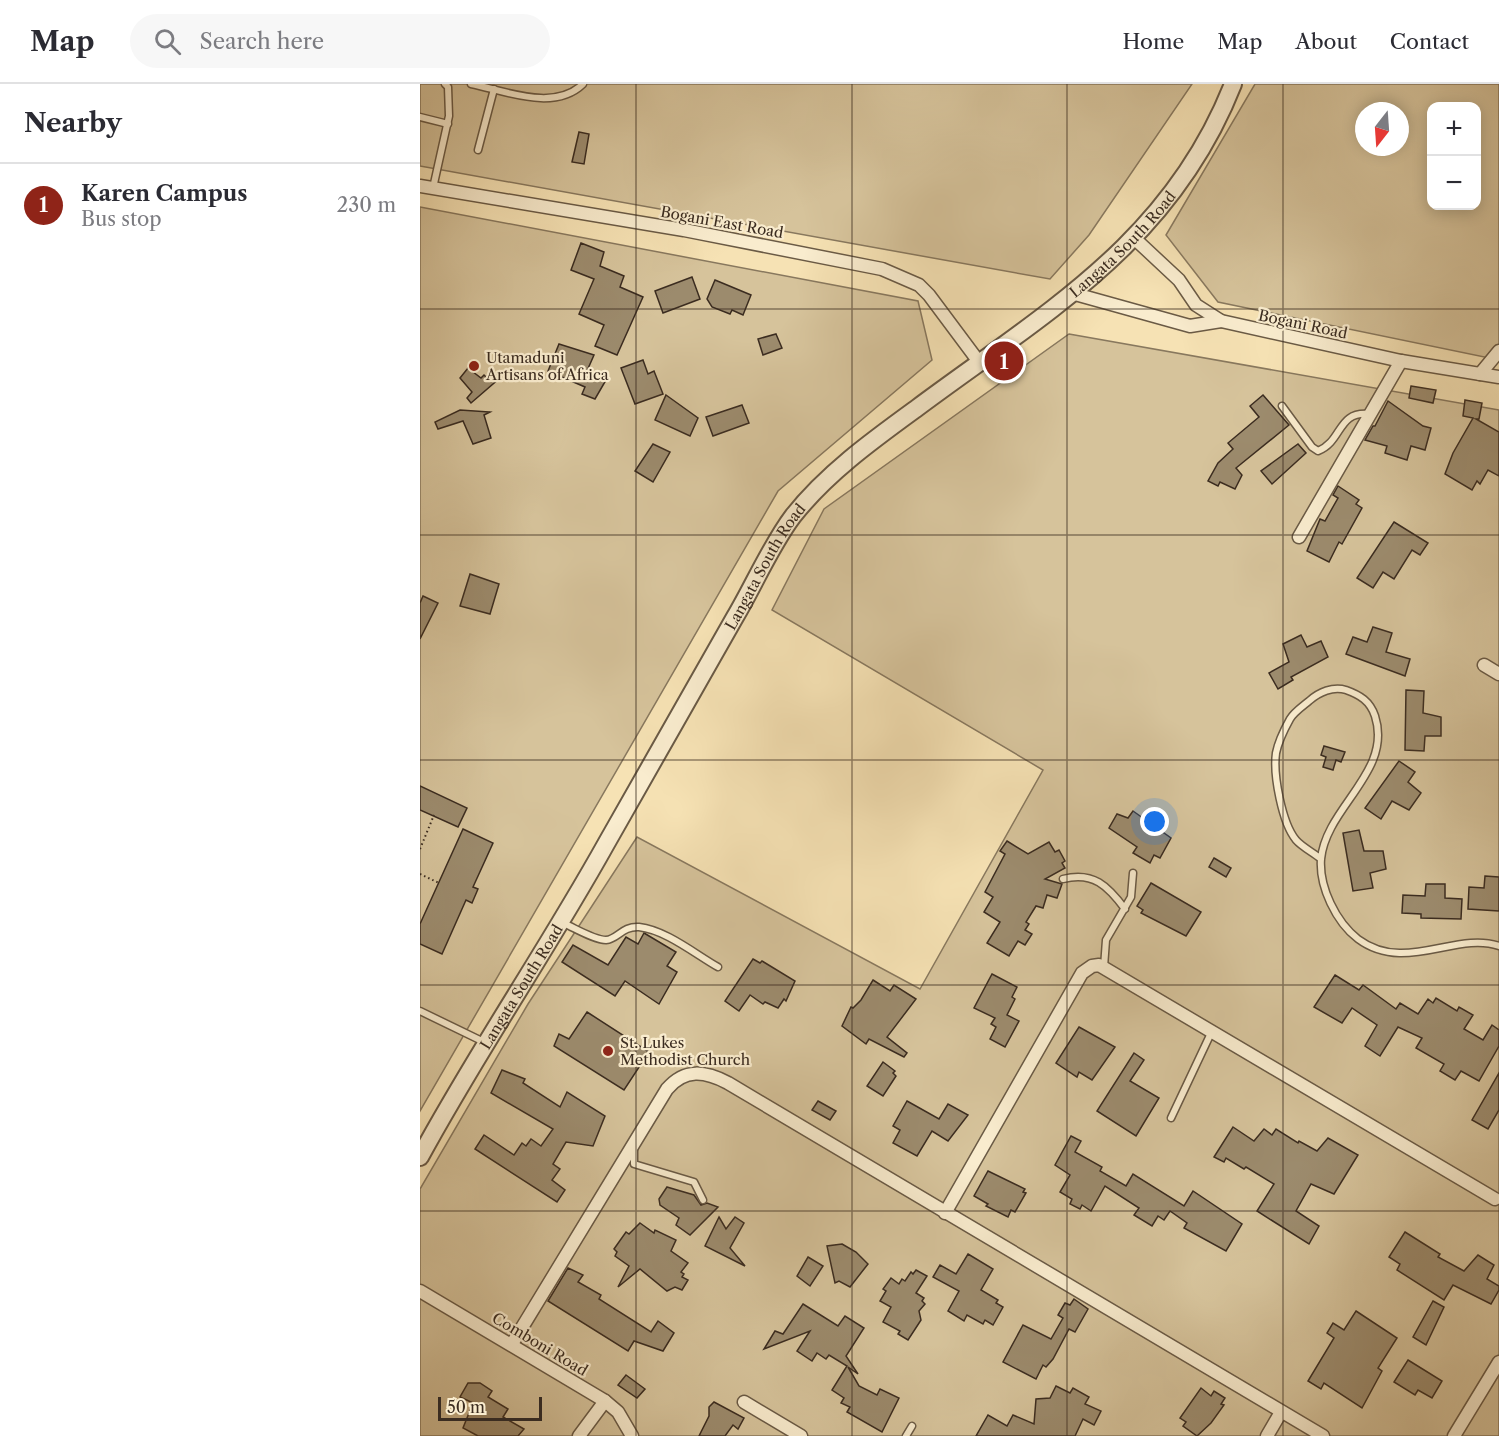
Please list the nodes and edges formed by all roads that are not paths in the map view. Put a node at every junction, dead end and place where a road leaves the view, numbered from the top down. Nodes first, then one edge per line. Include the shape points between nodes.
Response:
1 (458, 84) edge
2 (471, 84) edge
3 (583, 84) edge
4 (1233, 84) edge
5 (446, 86) edge
6 (494, 89) junction
7 (420, 117) edge
8 (448, 123) junction
9 (478, 150) dead end
10 (420, 186) edge
11 (433, 188) junction
12 (1134, 238) junction
13 (1075, 294) junction
14 (1221, 321) junction
15 (1499, 351) edge
16 (1401, 360) junction
17 (979, 362) junction
18 (1480, 374) junction
19 (1499, 377) edge
20 (1282, 406) dead end
21 (1370, 414) junction
22 (1299, 537) dead end
23 (1484, 665) dead end
24 (1499, 674) edge
25 (1321, 860) junction
26 (1133, 873) dead end
27 (1063, 879) dead end
28 (1125, 909) junction
29 (562, 923) junction
30 (1499, 946) edge
31 (718, 967) dead end
32 (1104, 968) junction
33 (420, 1011) edge
34 (1212, 1030) junction
35 (485, 1042) junction
36 (1171, 1118) dead end
37 (636, 1141) junction
38 (421, 1153) edge
39 (1495, 1199) dead end
40 (703, 1200) dead end
41 (945, 1213) junction
42 (420, 1291) edge
43 (512, 1344) junction
44 (1499, 1362) edge
45 (605, 1401) junction
46 (744, 1402) dead end
47 (1281, 1412) junction
48 (912, 1426) dead end
49 (579, 1436) edge
50 (632, 1436) edge
51 (801, 1436) edge
52 (906, 1436) edge
53 (1267, 1436) edge
54 (1323, 1436) edge
55 (1454, 1436) edge

1 - 5 lane
2 - 6 lane
3 - 6 lane via 563,97 548,99
4 - 12 street, Langata South Road via 1191,168
5 - 8 lane
6 - 9 lane
7 - 8 lane
8 - 11 lane
10 - 11 street, Bogani East Road
11 - 17 street, Bogani East Road via 684,230 882,269 924,290
12 - 13 street, Langata South Road
12 - 14 street, Bogani Road via 1179,280 1196,305
13 - 14 street via 1190,326
13 - 17 street, Langata South Road
14 - 16 street, Bogani Road
15 - 18 street
16 - 18 street, Bogani Road
16 - 21 street
17 - 29 street, Langata South Road via 860,450 793,517
18 - 19 street, Bogani Road
20 - 21 lane via 1318,451 1326,448 1347,418 1357,413
21 - 22 street
23 - 24 street
25 - 25 lane via 1329,831 1367,775 1379,730 1372,706 1359,694 1340,688 1319,692 1291,717 1276,752 1284,817 1296,840
25 - 30 lane via 1323,884 1333,909 1358,939 1387,952 1413,953 1477,944
26 - 28 lane via 1131,897
27 - 28 lane via 1076,876 1101,882
28 - 32 lane via 1106,940
29 - 31 lane via 604,940 628,928 640,927 657,932
29 - 35 street, Langata South Road
32 - 34 street
32 - 41 street via 1092,966 1082,973
33 - 35 lane
34 - 36 lane
34 - 39 street
35 - 38 street, Langata South Road
37 - 40 lane via 634,1164 694,1182
37 - 41 street via 672,1083 685,1074 703,1073 736,1088
37 - 43 street
41 - 47 street
42 - 43 street, Comboni Road
43 - 45 street, Comboni Road
44 - 55 street
45 - 49 street
45 - 50 street, Comboni Road via 618,1412
46 - 51 street
47 - 53 street
47 - 54 street
48 - 52 lane

